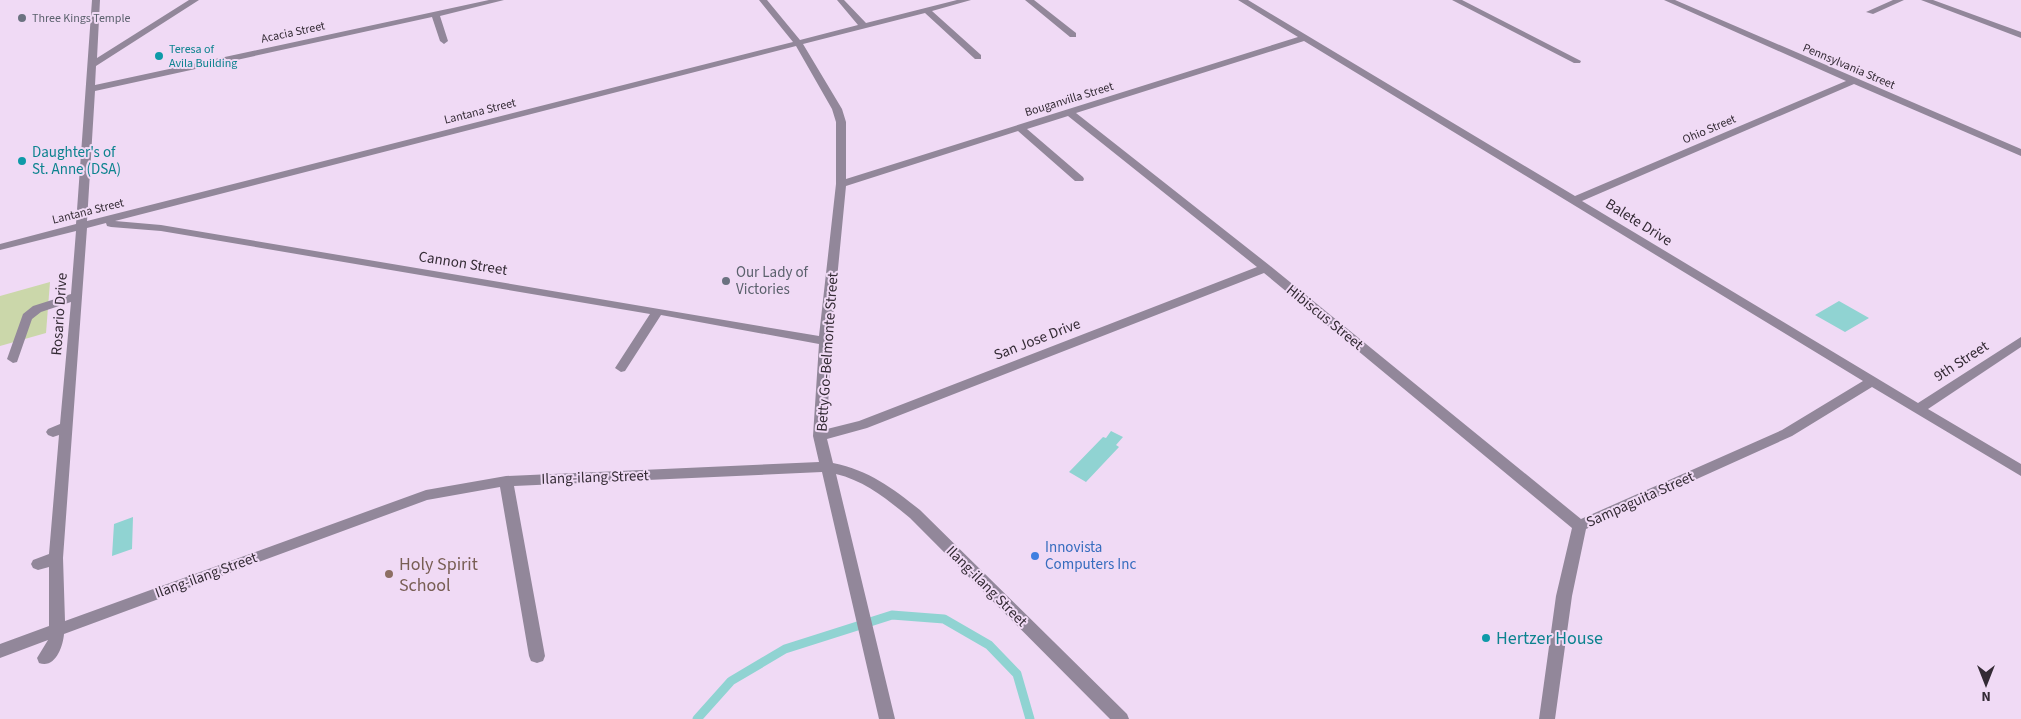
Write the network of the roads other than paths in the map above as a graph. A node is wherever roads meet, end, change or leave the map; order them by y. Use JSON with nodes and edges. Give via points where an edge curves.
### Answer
{"nodes":[{"id":1,"x":96,"y":0,"type":"edge"},
{"id":2,"x":195,"y":0,"type":"edge"},
{"id":3,"x":500,"y":0,"type":"edge"},
{"id":4,"x":763,"y":0,"type":"edge"},
{"id":5,"x":964,"y":0,"type":"edge"},
{"id":6,"x":1029,"y":0,"type":"edge"},
{"id":7,"x":1242,"y":0,"type":"edge"},
{"id":8,"x":1456,"y":0,"type":"edge"},
{"id":9,"x":1668,"y":0,"type":"edge"},
{"id":10,"x":1900,"y":0,"type":"edge"},
{"id":11,"x":1925,"y":0,"type":"edge"},
{"id":12,"x":840,"y":1,"type":"dead end"},
{"id":13,"x":926,"y":10,"type":"junction"},
{"id":14,"x":1870,"y":12,"type":"dead end"},
{"id":15,"x":435,"y":14,"type":"junction"},
{"id":16,"x":864,"y":26,"type":"junction"},
{"id":17,"x":1073,"y":34,"type":"dead end"},
{"id":18,"x":2021,"y":35,"type":"edge"},
{"id":19,"x":1305,"y":38,"type":"junction"},
{"id":20,"x":444,"y":41,"type":"dead end"},
{"id":21,"x":798,"y":44,"type":"junction"},
{"id":22,"x":978,"y":57,"type":"dead end"},
{"id":23,"x":1577,"y":60,"type":"dead end"},
{"id":24,"x":92,"y":65,"type":"junction"},
{"id":25,"x":1853,"y":81,"type":"junction"},
{"id":26,"x":91,"y":88,"type":"junction"},
{"id":27,"x":1068,"y":112,"type":"junction"},
{"id":28,"x":1019,"y":127,"type":"junction"},
{"id":29,"x":2021,"y":153,"type":"edge"},
{"id":30,"x":1079,"y":179,"type":"dead end"},
{"id":31,"x":841,"y":184,"type":"junction"},
{"id":32,"x":1575,"y":200,"type":"junction"},
{"id":33,"x":94,"y":224,"type":"junction"},
{"id":34,"x":81,"y":227,"type":"junction"},
{"id":35,"x":0,"y":247,"type":"edge"},
{"id":36,"x":1265,"y":268,"type":"junction"},
{"id":37,"x":77,"y":296,"type":"junction"},
{"id":38,"x":658,"y":310,"type":"junction"},
{"id":39,"x":825,"y":341,"type":"junction"},
{"id":40,"x":2021,"y":341,"type":"edge"},
{"id":41,"x":12,"y":359,"type":"dead end"},
{"id":42,"x":621,"y":368,"type":"dead end"},
{"id":43,"x":1873,"y":381,"type":"junction"},
{"id":44,"x":1918,"y":409,"type":"junction"},
{"id":45,"x":67,"y":428,"type":"junction"},
{"id":46,"x":53,"y":432,"type":"dead end"},
{"id":47,"x":820,"y":436,"type":"junction"},
{"id":48,"x":827,"y":467,"type":"junction"},
{"id":49,"x":2021,"y":470,"type":"edge"},
{"id":50,"x":506,"y":481,"type":"junction"},
{"id":51,"x":1580,"y":526,"type":"junction"},
{"id":52,"x":56,"y":558,"type":"junction"},
{"id":53,"x":38,"y":564,"type":"dead end"},
{"id":54,"x":59,"y":642,"type":"junction"},
{"id":55,"x":0,"y":651,"type":"edge"},
{"id":56,"x":537,"y":656,"type":"dead end"},
{"id":57,"x":44,"y":658,"type":"dead end"},
{"id":58,"x":887,"y":719,"type":"edge"},
{"id":59,"x":1121,"y":719,"type":"edge"},
{"id":60,"x":1547,"y":719,"type":"edge"}],
"edges":[{"from":1,"to":24,"type":"street","name":"Rosario Drive"},
{"from":2,"to":24,"type":"street"},
{"from":3,"to":15,"type":"street","name":"Acacia Street"},
{"from":4,"to":21,"type":"street","name":"Betty Go-Belmonte Street"},
{"from":5,"to":13,"type":"street","name":"Lantana Street"},
{"from":6,"to":17,"type":"street"},
{"from":7,"to":19,"type":"street","name":"Balete Drive"},
{"from":8,"to":23,"type":"street"},
{"from":9,"to":25,"type":"street","name":"Pennsylvania Street"},
{"from":10,"to":14,"type":"street"},
{"from":11,"to":18,"type":"street"},
{"from":12,"to":16,"type":"street"},
{"from":13,"to":16,"type":"street","name":"Lantana Street"},
{"from":13,"to":22,"type":"street"},
{"from":15,"to":20,"type":"street"},
{"from":15,"to":26,"type":"street","name":"Acacia Street"},
{"from":16,"to":21,"type":"street","name":"Lantana Street"},
{"from":19,"to":27,"type":"street","name":"Bouganvilla Street"},
{"from":19,"to":32,"type":"street","name":"Balete Drive"},
{"from":21,"to":31,"type":"street","name":"Betty Go-Belmonte Street","via":[[841,122]]},
{"from":21,"to":33,"type":"street","name":"Lantana Street"},
{"from":24,"to":26,"type":"street","name":"Rosario Drive"},
{"from":25,"to":29,"type":"street","name":"Pennsylvania Street"},
{"from":25,"to":32,"type":"street","name":"Ohio Street"},
{"from":26,"to":34,"type":"street","name":"Rosario Drive"},
{"from":27,"to":28,"type":"street","name":"Bouganvilla Street"},
{"from":27,"to":36,"type":"street","name":"Hibiscus Street"},
{"from":28,"to":30,"type":"street"},
{"from":28,"to":31,"type":"street","name":"Bouganvilla Street"},
{"from":31,"to":39,"type":"street","name":"Betty Go-Belmonte Street"},
{"from":32,"to":43,"type":"street","name":"Balete Drive"},
{"from":33,"to":34,"type":"street","name":"Lantana Street"},
{"from":33,"to":38,"type":"street","name":"Cannon Street","via":[[161,228]]},
{"from":34,"to":35,"type":"street","name":"Lantana Street"},
{"from":34,"to":37,"type":"street","name":"Rosario Drive"},
{"from":36,"to":47,"type":"street","name":"San Jose Drive","via":[[862,425]]},
{"from":36,"to":51,"type":"street","name":"Hibiscus Street"},
{"from":37,"to":41,"type":"street","via":[[37,309],[27,317]]},
{"from":37,"to":45,"type":"street","name":"Rosario Drive"},
{"from":38,"to":39,"type":"street","name":"Cannon Street"},
{"from":38,"to":42,"type":"street"},
{"from":39,"to":47,"type":"street","name":"Betty Go-Belmonte Street"},
{"from":40,"to":44,"type":"street","name":"9th Street"},
{"from":43,"to":44,"type":"street","name":"Balete Drive"},
{"from":43,"to":51,"type":"street","name":"Sampaguita Street","via":[[1787,433]]},
{"from":44,"to":49,"type":"street","name":"Balete Drive"},
{"from":45,"to":46,"type":"street"},
{"from":45,"to":52,"type":"street","name":"Rosario Drive"},
{"from":47,"to":48,"type":"street","name":"Betty Go-Belmonte Street"},
{"from":48,"to":50,"type":"street","name":"Ilang-ilang Street"},
{"from":48,"to":58,"type":"street","name":"Betty Go-Belmonte Street"},
{"from":48,"to":59,"type":"street","name":"Ilang-ilang Street","via":[[854,472],[884,489],[915,514]]},
{"from":50,"to":54,"type":"street","name":"Ilang-ilang Street","via":[[426,495]]},
{"from":50,"to":56,"type":"street"},
{"from":51,"to":60,"type":"street","name":"Sampaguita Street","via":[[1564,596]]},
{"from":52,"to":53,"type":"street"},
{"from":52,"to":54,"type":"street","name":"Rosario Drive"},
{"from":54,"to":55,"type":"street","name":"Ilang-ilang Street"},
{"from":54,"to":57,"type":"street"}]}
